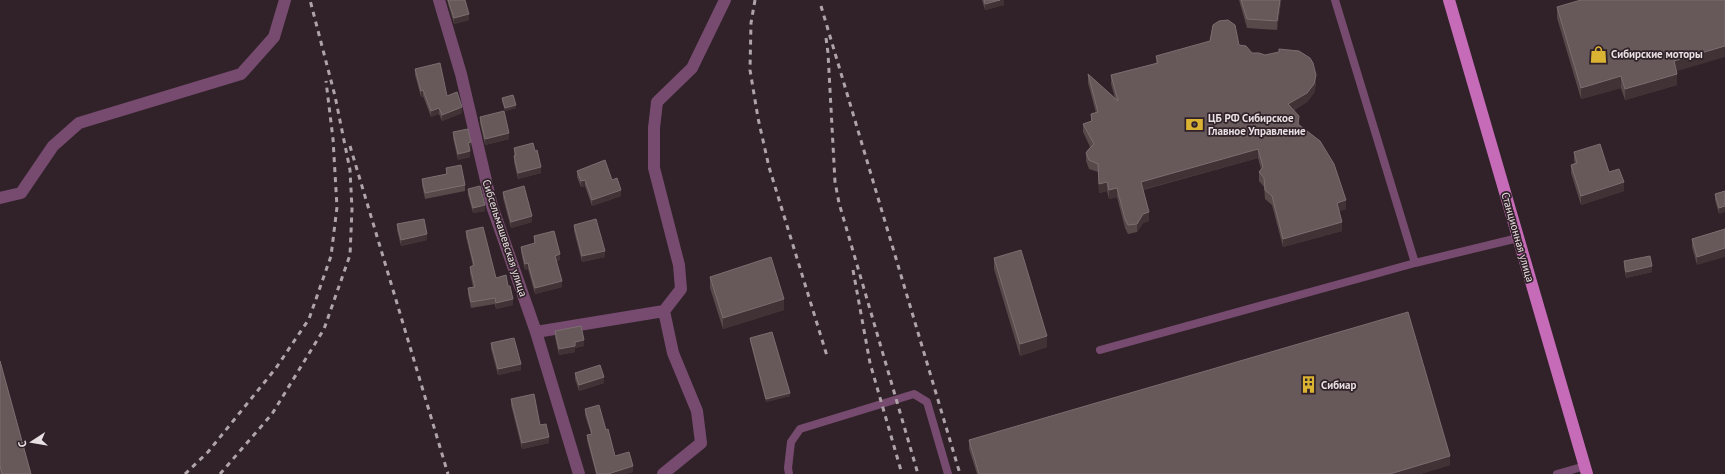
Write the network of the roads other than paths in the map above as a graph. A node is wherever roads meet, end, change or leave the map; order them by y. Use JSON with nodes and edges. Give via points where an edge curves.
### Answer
{"nodes":[{"id":1,"x":285,"y":0,"type":"edge"},
{"id":2,"x":439,"y":0,"type":"edge"},
{"id":3,"x":725,"y":0,"type":"edge"},
{"id":4,"x":1335,"y":0,"type":"edge"},
{"id":5,"x":1449,"y":0,"type":"edge"},
{"id":6,"x":0,"y":198,"type":"edge"},
{"id":7,"x":1518,"y":238,"type":"junction"},
{"id":8,"x":1415,"y":263,"type":"junction"},
{"id":9,"x":664,"y":311,"type":"junction"},
{"id":10,"x":536,"y":332,"type":"junction"},
{"id":11,"x":1100,"y":350,"type":"dead end"},
{"id":12,"x":1586,"y":470,"type":"edge"},
{"id":13,"x":579,"y":474,"type":"edge"},
{"id":14,"x":663,"y":474,"type":"edge"},
{"id":15,"x":789,"y":474,"type":"edge"},
{"id":16,"x":948,"y":474,"type":"edge"},
{"id":17,"x":1557,"y":474,"type":"edge"}],
"edges":[{"from":1,"to":6,"type":"street","via":[[274,37],[241,74],[79,123],[53,146],[21,193]]},
{"from":2,"to":10,"type":"street","name":"Сибсельмашевская улица","via":[[461,74],[492,206]]},
{"from":3,"to":9,"type":"street","via":[[692,68],[657,102],[654,168],[679,265],[680,289]]},
{"from":4,"to":8,"type":"lane"},
{"from":5,"to":7,"type":"main road","name":"Станционная улица"},
{"from":7,"to":8,"type":"lane"},
{"from":7,"to":12,"type":"main road","name":"Станционная улица"},
{"from":8,"to":11,"type":"lane"},
{"from":9,"to":10,"type":"street"},
{"from":9,"to":14,"type":"street","via":[[673,353],[697,411],[701,443]]},
{"from":10,"to":13,"type":"street","name":"Сибсельмашевская улица"},
{"from":12,"to":17,"type":"lane"},
{"from":15,"to":16,"type":"lane","via":[[791,442],[800,429],[914,394],[927,402]]}]}
